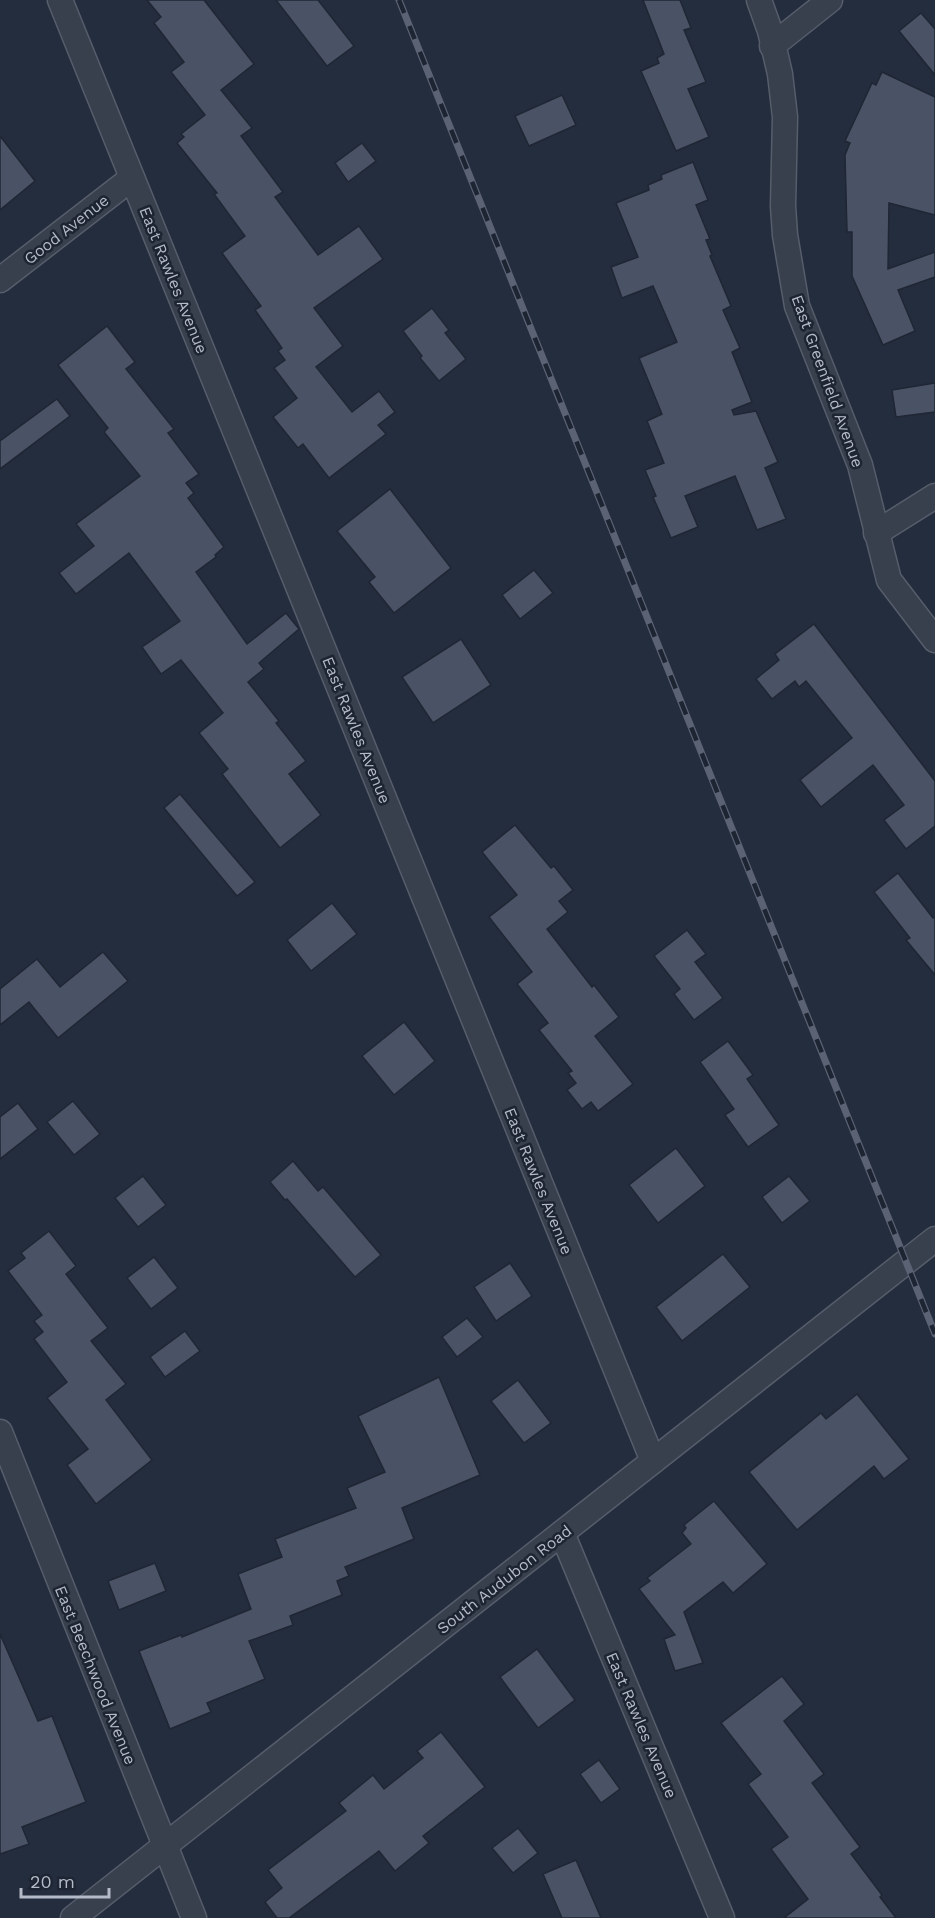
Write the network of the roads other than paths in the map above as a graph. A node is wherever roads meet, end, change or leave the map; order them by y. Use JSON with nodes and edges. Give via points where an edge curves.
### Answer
{"nodes":[{"id":1,"x":60,"y":0,"type":"edge"},
{"id":2,"x":759,"y":0,"type":"edge"},
{"id":3,"x":830,"y":0,"type":"edge"},
{"id":4,"x":772,"y":46,"type":"junction"},
{"id":5,"x":132,"y":178,"type":"junction"},
{"id":6,"x":0,"y":280,"type":"edge"},
{"id":7,"x":935,"y":496,"type":"edge"},
{"id":8,"x":876,"y":533,"type":"junction"},
{"id":9,"x":935,"y":640,"type":"edge"},
{"id":10,"x":935,"y":1239,"type":"edge"},
{"id":11,"x":0,"y":1432,"type":"edge"},
{"id":12,"x":653,"y":1461,"type":"junction"},
{"id":13,"x":562,"y":1533,"type":"junction"},
{"id":14,"x":164,"y":1846,"type":"junction"},
{"id":15,"x":73,"y":1918,"type":"edge"},
{"id":16,"x":194,"y":1918,"type":"edge"},
{"id":17,"x":722,"y":1918,"type":"edge"}],
"edges":[{"from":1,"to":5,"type":"street","name":"East Rawles Avenue"},
{"from":2,"to":4,"type":"street","name":"East Greenfield Avenue"},
{"from":3,"to":4,"type":"street"},
{"from":4,"to":8,"type":"street","name":"East Greenfield Avenue","via":[[785,117],[783,206],[797,306],[860,465]]},
{"from":5,"to":6,"type":"street","name":"Good Avenue"},
{"from":5,"to":12,"type":"street","name":"East Rawles Avenue"},
{"from":7,"to":8,"type":"street"},
{"from":8,"to":9,"type":"street","name":"East Greenfield Avenue","via":[[889,580]]},
{"from":10,"to":12,"type":"street","name":"South Audubon Road"},
{"from":11,"to":14,"type":"street","name":"East Beechwood Avenue"},
{"from":12,"to":13,"type":"street","name":"South Audubon Road"},
{"from":13,"to":14,"type":"street","name":"South Audubon Road"},
{"from":13,"to":17,"type":"street","name":"East Rawles Avenue"},
{"from":14,"to":15,"type":"street","name":"South Audubon Road"},
{"from":14,"to":16,"type":"street","name":"East Beechwood Avenue"}]}
